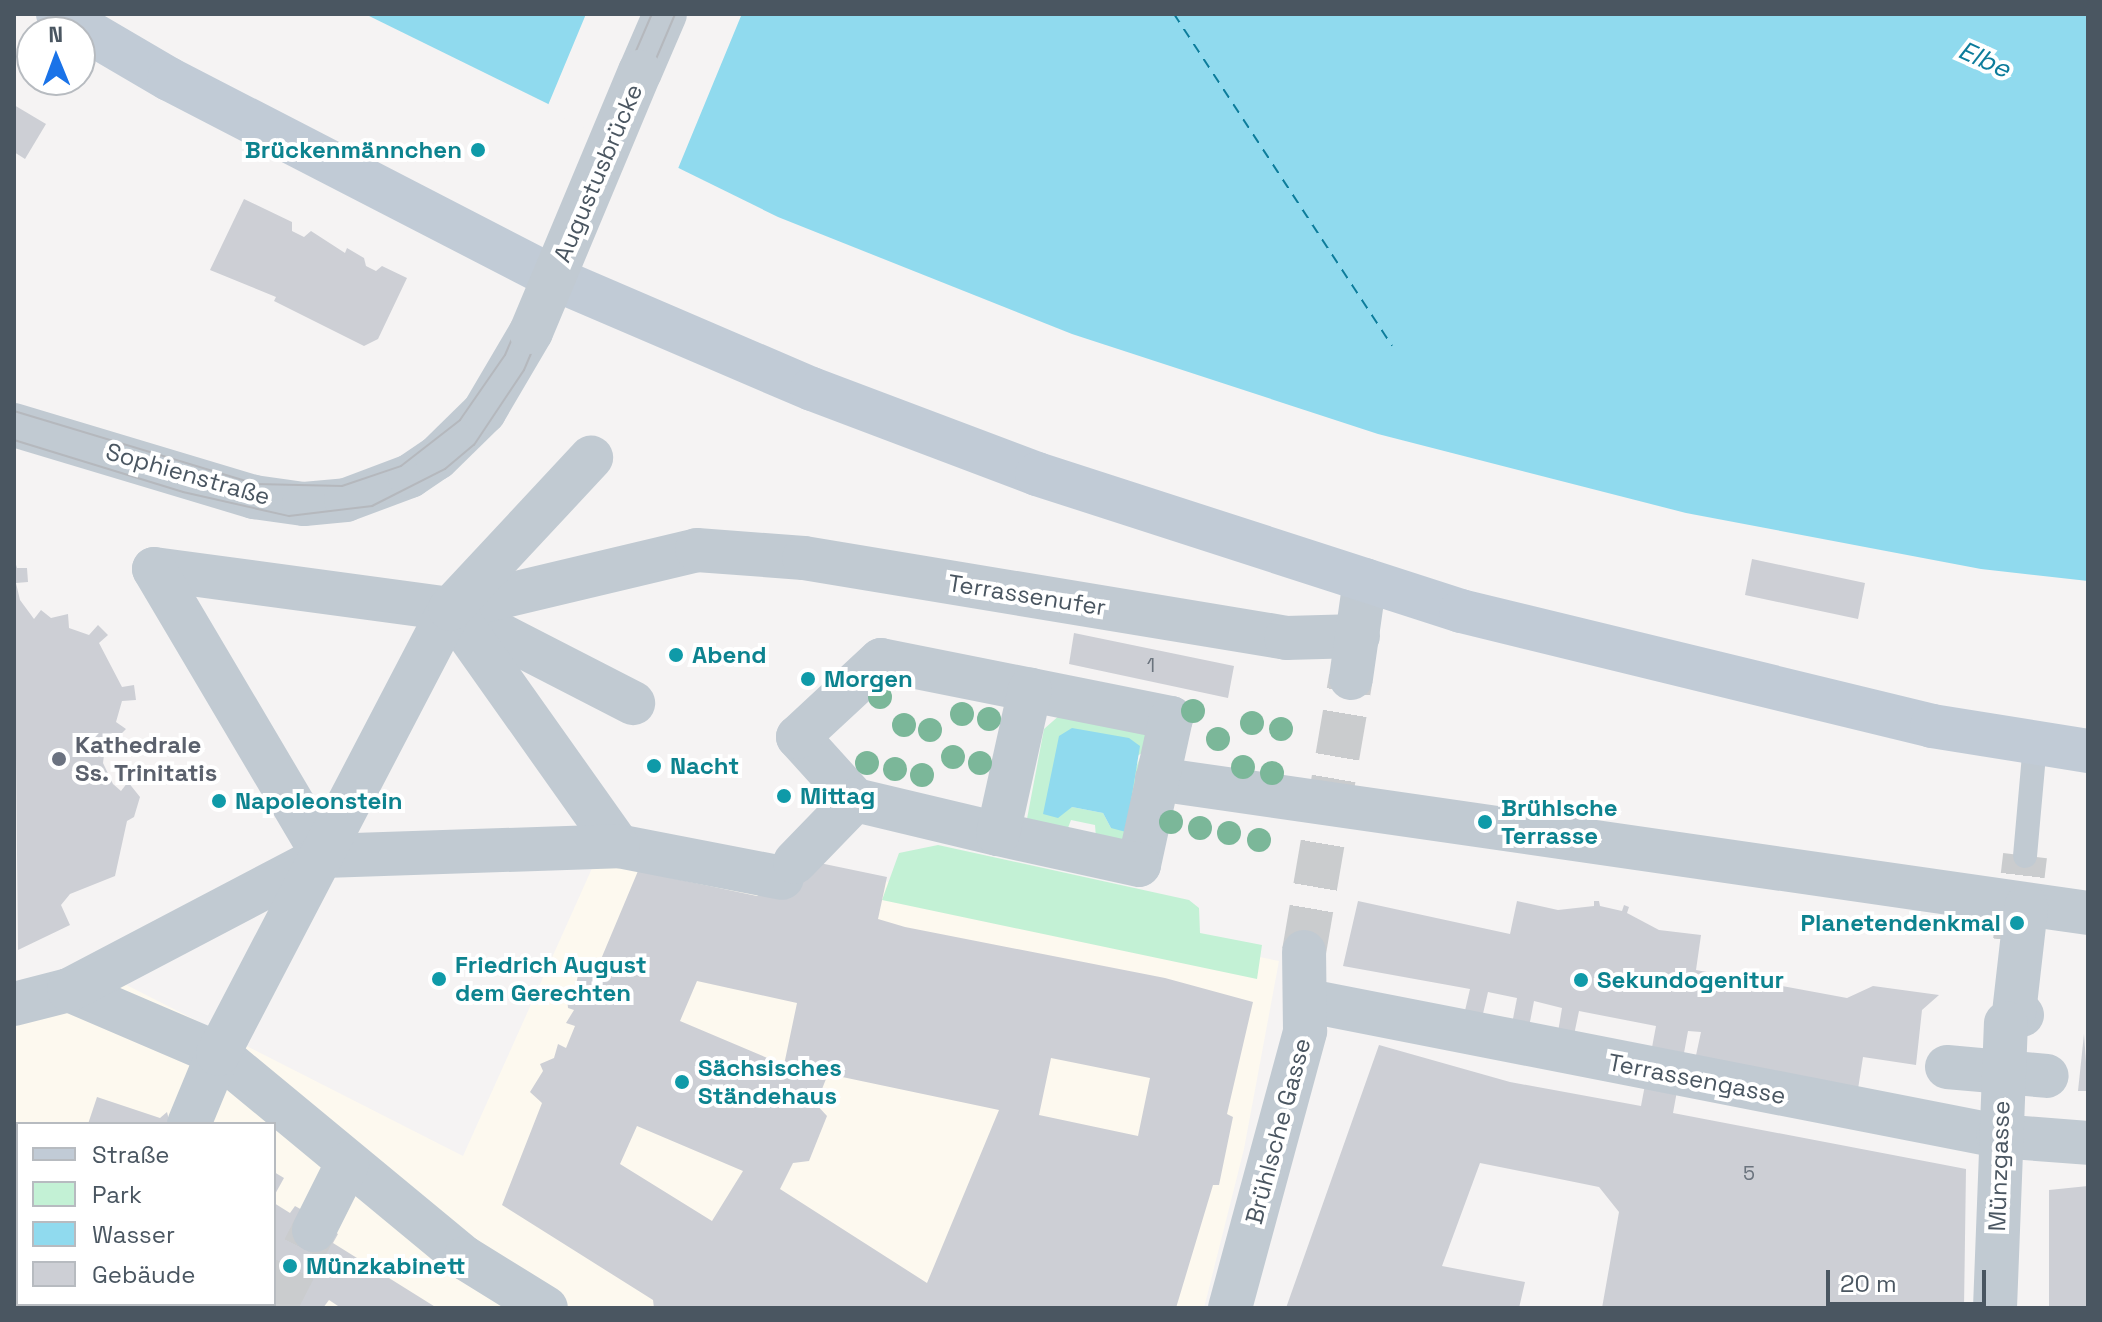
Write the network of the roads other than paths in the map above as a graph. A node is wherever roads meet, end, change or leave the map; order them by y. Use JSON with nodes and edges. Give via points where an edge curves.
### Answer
{"nodes":[{"id":1,"x":58,"y":14,"type":"edge"},
{"id":2,"x":665,"y":14,"type":"edge"},
{"id":3,"x":531,"y":332,"type":"joint"},
{"id":4,"x":14,"y":425,"type":"edge"},
{"id":5,"x":591,"y":458,"type":"dead end"},
{"id":6,"x":1365,"y":580,"type":"junction"},
{"id":7,"x":450,"y":609,"type":"junction"},
{"id":8,"x":1358,"y":636,"type":"junction"},
{"id":9,"x":1351,"y":678,"type":"tunnel mouth"},
{"id":10,"x":1030,"y":690,"type":"junction"},
{"id":11,"x":633,"y":703,"type":"dead end"},
{"id":12,"x":2035,"y":745,"type":"junction"},
{"id":13,"x":2088,"y":751,"type":"edge"},
{"id":14,"x":1157,"y":779,"type":"junction"},
{"id":15,"x":855,"y":800,"type":"junction"},
{"id":16,"x":998,"y":834,"type":"junction"},
{"id":17,"x":618,"y":846,"type":"junction"},
{"id":18,"x":324,"y":856,"type":"junction"},
{"id":19,"x":2025,"y":856,"type":"tunnel mouth"},
{"id":20,"x":2026,"y":907,"type":"junction"},
{"id":21,"x":2088,"y":913,"type":"edge"},
{"id":22,"x":1304,"y":952,"type":"tunnel mouth"},
{"id":23,"x":69,"y":990,"type":"junction"},
{"id":24,"x":1309,"y":1001,"type":"junction"},
{"id":25,"x":14,"y":1004,"type":"edge"},
{"id":26,"x":218,"y":1054,"type":"junction"},
{"id":27,"x":1947,"y":1067,"type":"dead end"},
{"id":28,"x":2002,"y":1072,"type":"junction"},
{"id":29,"x":2047,"y":1076,"type":"dead end"},
{"id":30,"x":190,"y":1122,"type":"edge"},
{"id":31,"x":1998,"y":1136,"type":"junction"},
{"id":32,"x":2088,"y":1143,"type":"edge"},
{"id":33,"x":347,"y":1164,"type":"junction"},
{"id":34,"x":314,"y":1230,"type":"tunnel mouth"},
{"id":35,"x":546,"y":1308,"type":"edge"},
{"id":36,"x":1230,"y":1308,"type":"edge"},
{"id":37,"x":1995,"y":1308,"type":"edge"}],
"edges":[{"from":1,"to":6,"type":"main road","via":[[169,79],[562,282],[812,389],[1023,469]]},
{"from":2,"to":3,"type":"street","name":"Augustusbrücke","bridge":true},
{"from":3,"to":4,"type":"street","name":"Sophienstraße","via":[[498,392],[457,439],[410,476],[346,500],[304,504],[254,497]]},
{"from":5,"to":7,"type":"street"},
{"from":6,"to":8,"type":"street"},
{"from":6,"to":12,"type":"main road","via":[[1721,678]]},
{"from":7,"to":8,"type":"street","name":"Terrassenufer","via":[[697,550],[804,558],[1286,638]]},
{"from":7,"to":11,"type":"street"},
{"from":7,"to":17,"type":"street"},
{"from":7,"to":18,"type":"street"},
{"from":7,"to":18,"type":"street","via":[[154,569]]},
{"from":8,"to":9,"type":"street"},
{"from":10,"to":14,"type":"street","via":[[1171,718]]},
{"from":10,"to":15,"type":"street","via":[[881,660],[798,737]]},
{"from":10,"to":16,"type":"street"},
{"from":12,"to":13,"type":"main road"},
{"from":12,"to":19,"type":"lane"},
{"from":14,"to":16,"type":"street","via":[[1139,865]]},
{"from":14,"to":20,"type":"street"},
{"from":15,"to":16,"type":"street"},
{"from":15,"to":17,"type":"street","via":[[789,870]]},
{"from":17,"to":18,"type":"street"},
{"from":18,"to":23,"type":"street"},
{"from":18,"to":26,"type":"street"},
{"from":20,"to":21,"type":"street"},
{"from":20,"to":28,"type":"street","name":"Münzgasse"},
{"from":22,"to":24,"type":"street","name":"Brühlsche Gasse"},
{"from":23,"to":25,"type":"street"},
{"from":23,"to":26,"type":"street"},
{"from":24,"to":31,"type":"street","name":"Terrassengasse"},
{"from":24,"to":36,"type":"street","name":"Brühlsche Gasse","via":[[1270,1173]]},
{"from":26,"to":30,"type":"street"},
{"from":26,"to":33,"type":"street"},
{"from":27,"to":28,"type":"street"},
{"from":28,"to":29,"type":"street"},
{"from":28,"to":31,"type":"street","name":"Münzgasse"},
{"from":31,"to":32,"type":"street","name":"Terrassengasse"},
{"from":31,"to":37,"type":"street","name":"Münzgasse"},
{"from":33,"to":34,"type":"street"},
{"from":33,"to":35,"type":"street","via":[[465,1258]]}]}
